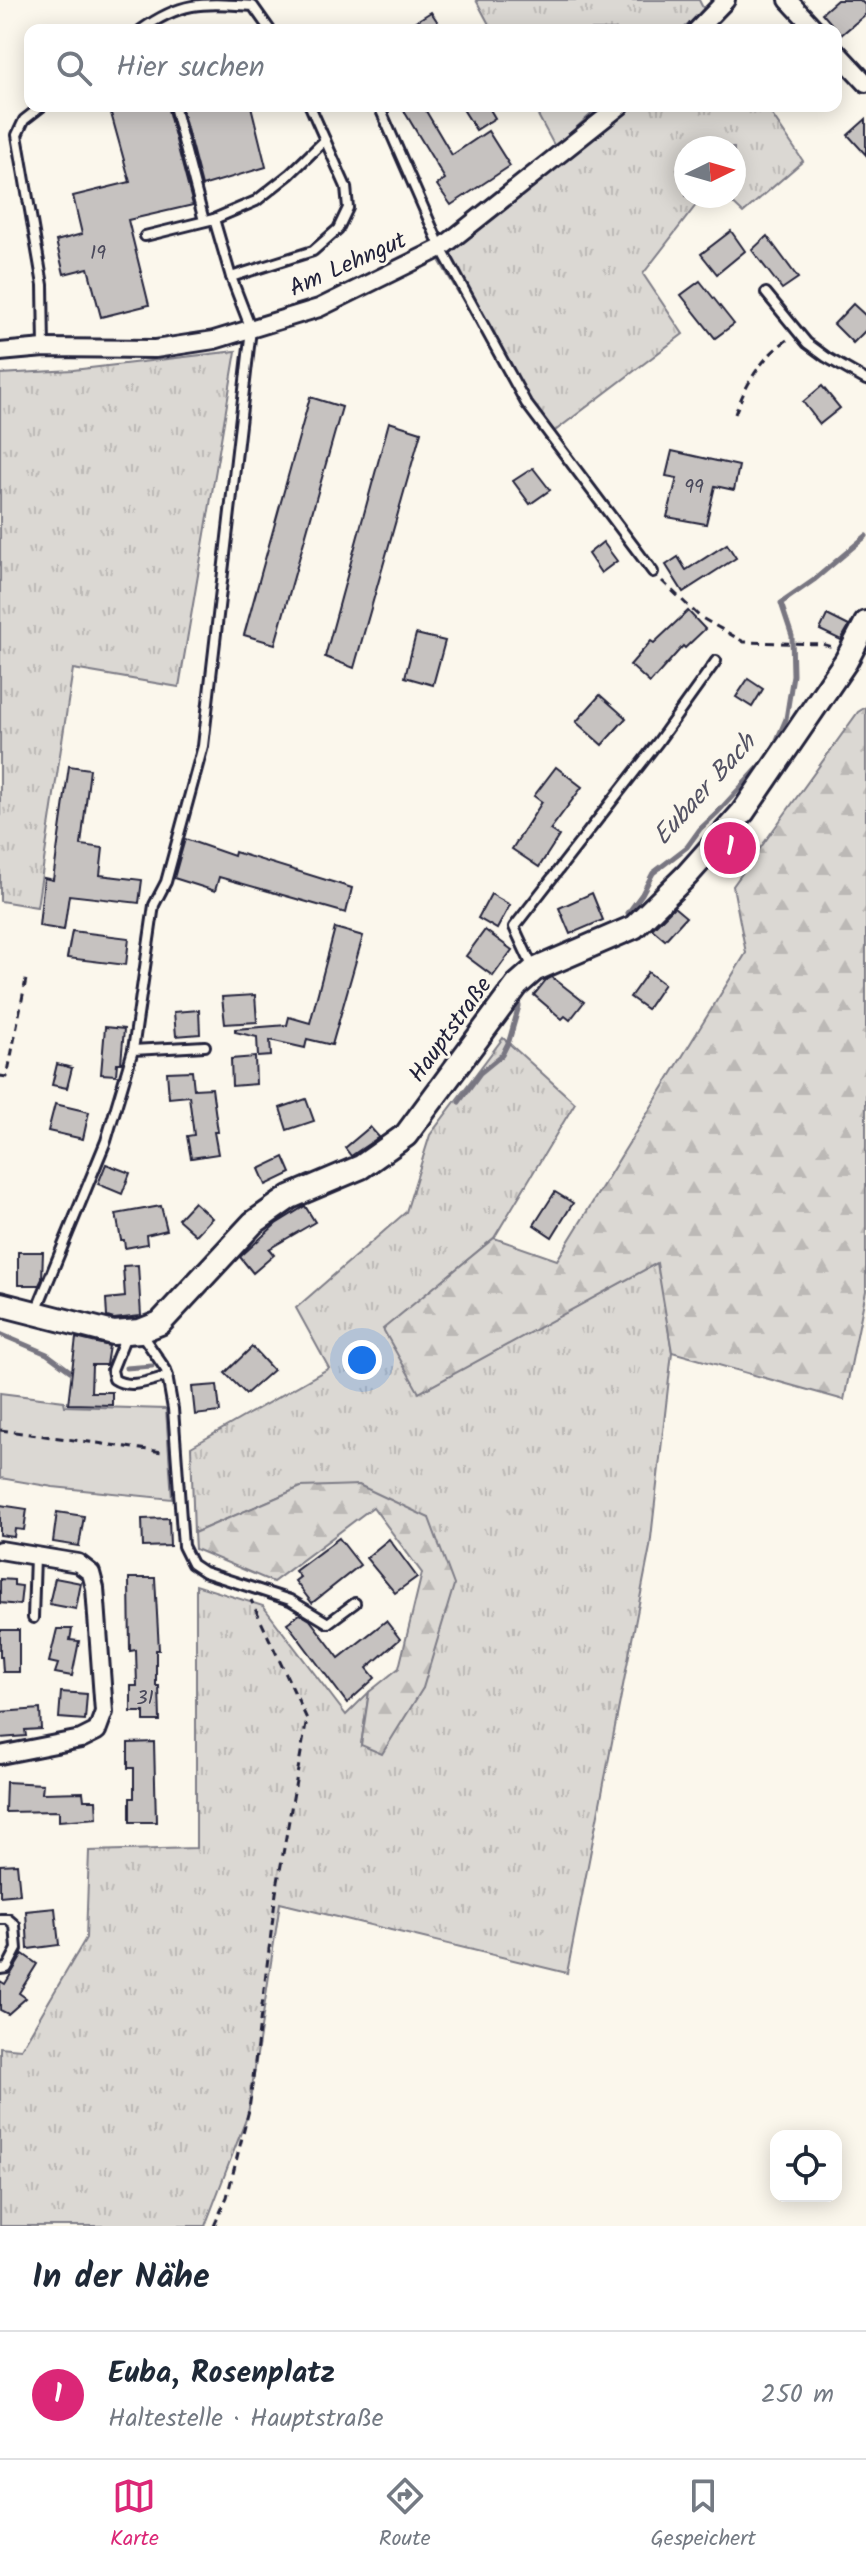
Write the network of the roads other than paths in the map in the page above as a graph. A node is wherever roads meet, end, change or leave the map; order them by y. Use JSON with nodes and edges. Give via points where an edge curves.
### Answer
{"nodes":[{"id":1,"x":726,"y":0,"type":"edge"},
{"id":2,"x":788,"y":0,"type":"edge"},
{"id":3,"x":155,"y":24,"type":"edge"},
{"id":4,"x":266,"y":24,"type":"edge"},
{"id":5,"x":703,"y":24,"type":"edge"},
{"id":6,"x":810,"y":24,"type":"edge"},
{"id":7,"x":842,"y":57,"type":"edge"},
{"id":8,"x":866,"y":83,"type":"edge"},
{"id":9,"x":34,"y":112,"type":"edge"},
{"id":10,"x":176,"y":112,"type":"edge"},
{"id":11,"x":313,"y":112,"type":"edge"},
{"id":12,"x":382,"y":112,"type":"edge"},
{"id":13,"x":612,"y":112,"type":"edge"},
{"id":14,"x":325,"y":140,"type":"junction"},
{"id":15,"x":214,"y":219,"type":"junction"},
{"id":16,"x":204,"y":221,"type":"junction"},
{"id":17,"x":145,"y":236,"type":"dead end"},
{"id":18,"x":441,"y":248,"type":"junction"},
{"id":19,"x":231,"y":277,"type":"junction"},
{"id":20,"x":766,"y":293,"type":"dead end"},
{"id":21,"x":251,"y":329,"type":"junction"},
{"id":22,"x":44,"y":348,"type":"junction"},
{"id":23,"x":0,"y":352,"type":"edge"},
{"id":24,"x":866,"y":380,"type":"edge"},
{"id":25,"x":653,"y":572,"type":"road end"},
{"id":26,"x":866,"y":623,"type":"edge"},
{"id":27,"x":716,"y":661,"type":"dead end"},
{"id":28,"x":534,"y":970,"type":"junction"},
{"id":29,"x":205,"y":1046,"type":"dead end"},
{"id":30,"x":133,"y":1050,"type":"junction"},
{"id":31,"x":0,"y":1304,"type":"edge"},
{"id":32,"x":36,"y":1312,"type":"junction"},
{"id":33,"x":134,"y":1332,"type":"junction"},
{"id":34,"x":168,"y":1376,"type":"junction"},
{"id":35,"x":0,"y":1550,"type":"edge"},
{"id":36,"x":35,"y":1555,"type":"junction"},
{"id":37,"x":355,"y":1603,"type":"dead end"},
{"id":38,"x":33,"y":1618,"type":"dead end"},
{"id":39,"x":0,"y":1755,"type":"edge"},
{"id":40,"x":0,"y":1919,"type":"edge"},
{"id":41,"x":0,"y":1969,"type":"edge"}],
"edges":[{"from":1,"to":5,"type":"street"},
{"from":2,"to":6,"type":"street"},
{"from":3,"to":4,"type":"lane","via":[[160,16],[195,3],[253,6]]},
{"from":7,"to":8,"type":"street"},
{"from":9,"to":22,"type":"lane","via":[[17,135],[43,285]]},
{"from":10,"to":16,"type":"lane"},
{"from":11,"to":14,"type":"lane"},
{"from":12,"to":18,"type":"lane"},
{"from":13,"to":18,"type":"street","name":"Am Lehngut"},
{"from":14,"to":15,"type":"lane","via":[[256,201]]},
{"from":14,"to":19,"type":"lane","via":[[346,187],[348,208],[338,229],[313,251]]},
{"from":15,"to":16,"type":"lane"},
{"from":15,"to":19,"type":"lane"},
{"from":16,"to":17,"type":"lane"},
{"from":18,"to":21,"type":"street","name":"Am Lehngut","via":[[319,308]]},
{"from":18,"to":25,"type":"lane","via":[[526,403]]},
{"from":19,"to":21,"type":"lane"},
{"from":20,"to":24,"type":"lane","via":[[798,334]]},
{"from":21,"to":22,"type":"street","name":"Am Lehngut","via":[[155,349]]},
{"from":21,"to":30,"type":"lane","via":[[203,746],[166,882],[154,905]]},
{"from":22,"to":23,"type":"street","name":"Am Lehngut"},
{"from":26,"to":28,"type":"street","name":"Hauptstraße","via":[[852,652],[743,812],[687,875],[634,927]]},
{"from":27,"to":28,"type":"lane","via":[[514,927]]},
{"from":28,"to":33,"type":"street","name":"Hauptstraße","via":[[517,985],[406,1135],[361,1167],[290,1197],[253,1223],[160,1323]]},
{"from":29,"to":30,"type":"lane"},
{"from":30,"to":32,"type":"lane","via":[[106,1141]]},
{"from":31,"to":32,"type":"street"},
{"from":32,"to":33,"type":"street","via":[[113,1333]]},
{"from":33,"to":34,"type":"lane"},
{"from":33,"to":34,"type":"lane","via":[[112,1370],[114,1379],[131,1385]]},
{"from":34,"to":37,"type":"lane","via":[[183,1546],[192,1564],[290,1600],[328,1623]]},
{"from":35,"to":36,"type":"street"},
{"from":36,"to":38,"type":"lane"},
{"from":36,"to":39,"type":"street","via":[[78,1563],[91,1573],[104,1712],[97,1731],[81,1739]]},
{"from":40,"to":41,"type":"lane","via":[[15,1925],[17,1949],[7,1968]]}]}
